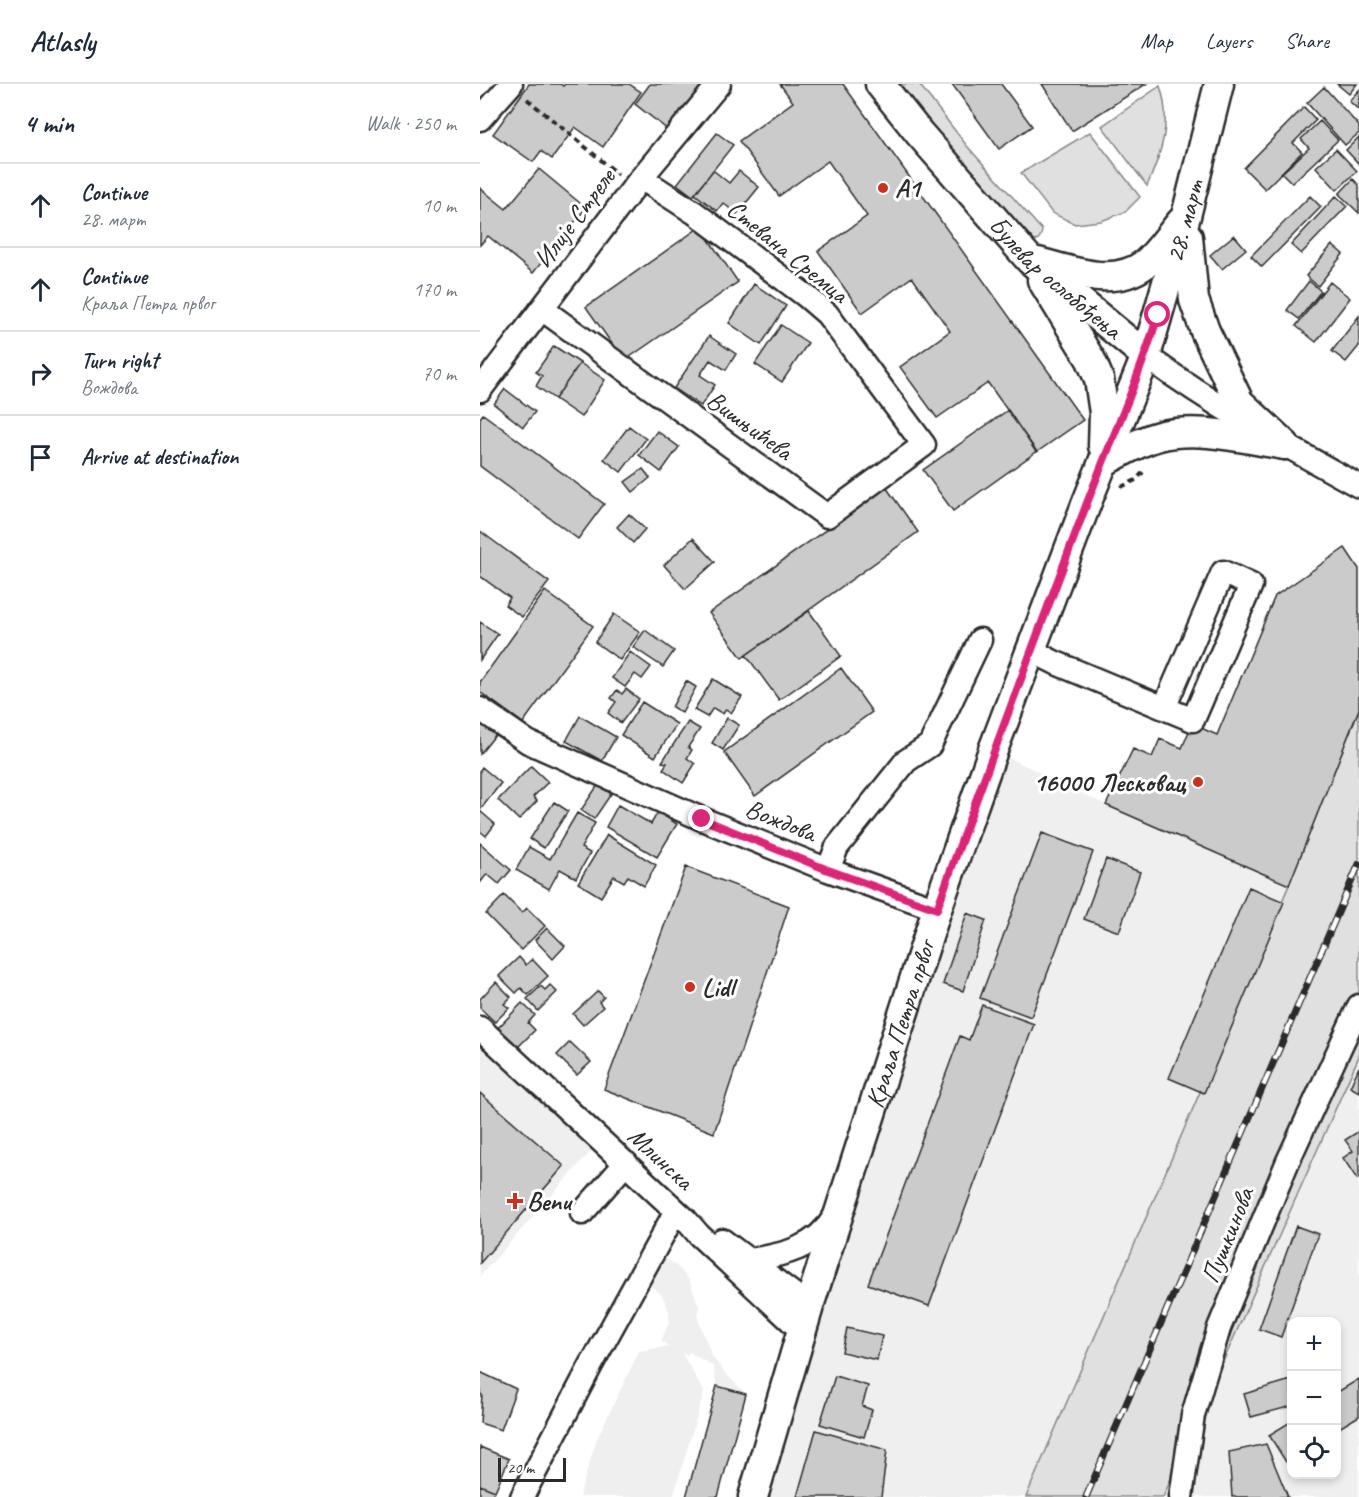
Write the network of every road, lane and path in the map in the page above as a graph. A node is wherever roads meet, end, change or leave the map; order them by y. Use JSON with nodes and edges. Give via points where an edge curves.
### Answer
{"nodes":[{"id":1,"x":718,"y":84,"type":"edge"},
{"id":2,"x":880,"y":84,"type":"edge"},
{"id":3,"x":1219,"y":84,"type":"edge"},
{"id":4,"x":510,"y":85,"type":"edge"},
{"id":5,"x":480,"y":119,"type":"edge"},
{"id":6,"x":637,"y":182,"type":"junction"},
{"id":7,"x":1186,"y":216,"type":"junction"},
{"id":8,"x":1030,"y":260,"type":"junction"},
{"id":9,"x":542,"y":309,"type":"junction"},
{"id":10,"x":1146,"y":356,"type":"junction"},
{"id":11,"x":480,"y":390,"type":"edge"},
{"id":12,"x":924,"y":445,"type":"joint"},
{"id":13,"x":1285,"y":445,"type":"junction"},
{"id":14,"x":1103,"y":462,"type":"junction"},
{"id":15,"x":1150,"y":464,"type":"dead end"},
{"id":16,"x":1359,"y":486,"type":"edge"},
{"id":17,"x":1087,"y":502,"type":"junction"},
{"id":18,"x":980,"y":640,"type":"dead end"},
{"id":19,"x":1032,"y":651,"type":"junction"},
{"id":20,"x":1164,"y":708,"type":"junction"},
{"id":21,"x":480,"y":709,"type":"edge"},
{"id":22,"x":828,"y":870,"type":"junction"},
{"id":23,"x":937,"y":909,"type":"junction"},
{"id":24,"x":1359,"y":1006,"type":"edge"},
{"id":25,"x":480,"y":1028,"type":"edge"},
{"id":26,"x":626,"y":1163,"type":"junction"},
{"id":27,"x":843,"y":1202,"type":"junction"},
{"id":28,"x":582,"y":1213,"type":"dead end"},
{"id":29,"x":679,"y":1220,"type":"junction"},
{"id":30,"x":750,"y":1260,"type":"junction"},
{"id":31,"x":805,"y":1319,"type":"junction"},
{"id":32,"x":522,"y":1497,"type":"edge"},
{"id":33,"x":753,"y":1497,"type":"edge"},
{"id":34,"x":1181,"y":1497,"type":"edge"}],
"edges":[{"from":1,"to":6,"type":"street","name":"Илије Стреле"},
{"from":2,"to":8,"type":"main road","name":"Булевар ослобођења"},
{"from":3,"to":7,"type":"main road","name":"28. март"},
{"from":4,"to":5,"type":"street"},
{"from":4,"to":6,"type":"path"},
{"from":6,"to":9,"type":"street","name":"Илије Стреле"},
{"from":6,"to":12,"type":"street","name":"Стевана Сремца","via":[[695,213],[827,314]]},
{"from":7,"to":8,"type":"main road","via":[[1146,263],[1120,276],[1084,274]]},
{"from":7,"to":10,"type":"main road","name":"28. март"},
{"from":7,"to":13,"type":"main road","via":[[1194,300],[1205,331],[1239,402]]},
{"from":8,"to":10,"type":"main road","name":"Булевар ослобођења"},
{"from":8,"to":14,"type":"main road","via":[[1091,360],[1099,380],[1104,413]]},
{"from":9,"to":11,"type":"street","name":"Илије Стреле"},
{"from":9,"to":12,"type":"street","name":"Вишњићева","via":[[827,516]]},
{"from":10,"to":13,"type":"street","name":"Булевар ослобођења","via":[[1184,384]]},
{"from":10,"to":14,"type":"main road","name":"Краља Петра првог"},
{"from":13,"to":14,"type":"main road","via":[[1179,433],[1157,436]]},
{"from":13,"to":16,"type":"street","name":"Булевар ослобођења"},
{"from":14,"to":17,"type":"main road","name":"Краља Петра првог"},
{"from":15,"to":17,"type":"path","via":[[1136,480]]},
{"from":17,"to":19,"type":"main road","name":"Краља Петра првог"},
{"from":18,"to":22,"type":"street","via":[[930,745],[906,761],[837,848]]},
{"from":19,"to":20,"type":"street"},
{"from":19,"to":23,"type":"main road","name":"Краља Петра првог"},
{"from":20,"to":20,"type":"street","via":[[1222,573],[1251,585],[1193,720]]},
{"from":21,"to":22,"type":"street","name":"Вождова","via":[[528,742]]},
{"from":22,"to":23,"type":"street","name":"Вождова"},
{"from":23,"to":27,"type":"main road","name":"Краља Петра првог"},
{"from":24,"to":34,"type":"street","name":"Пушкинова","via":[[1288,1161],[1219,1328],[1193,1415]]},
{"from":25,"to":26,"type":"street","name":"Млинска"},
{"from":26,"to":28,"type":"street"},
{"from":26,"to":29,"type":"street","name":"Млинска"},
{"from":27,"to":30,"type":"street","via":[[829,1226],[812,1242],[776,1257]]},
{"from":27,"to":31,"type":"main road","name":"Краља Петра првог"},
{"from":29,"to":30,"type":"street","via":[[703,1227]]},
{"from":29,"to":31,"type":"street","name":"Млинска"},
{"from":29,"to":32,"type":"street","via":[[590,1367]]},
{"from":30,"to":31,"type":"street"},
{"from":31,"to":33,"type":"main road","name":"Краља Петра првог"}]}
